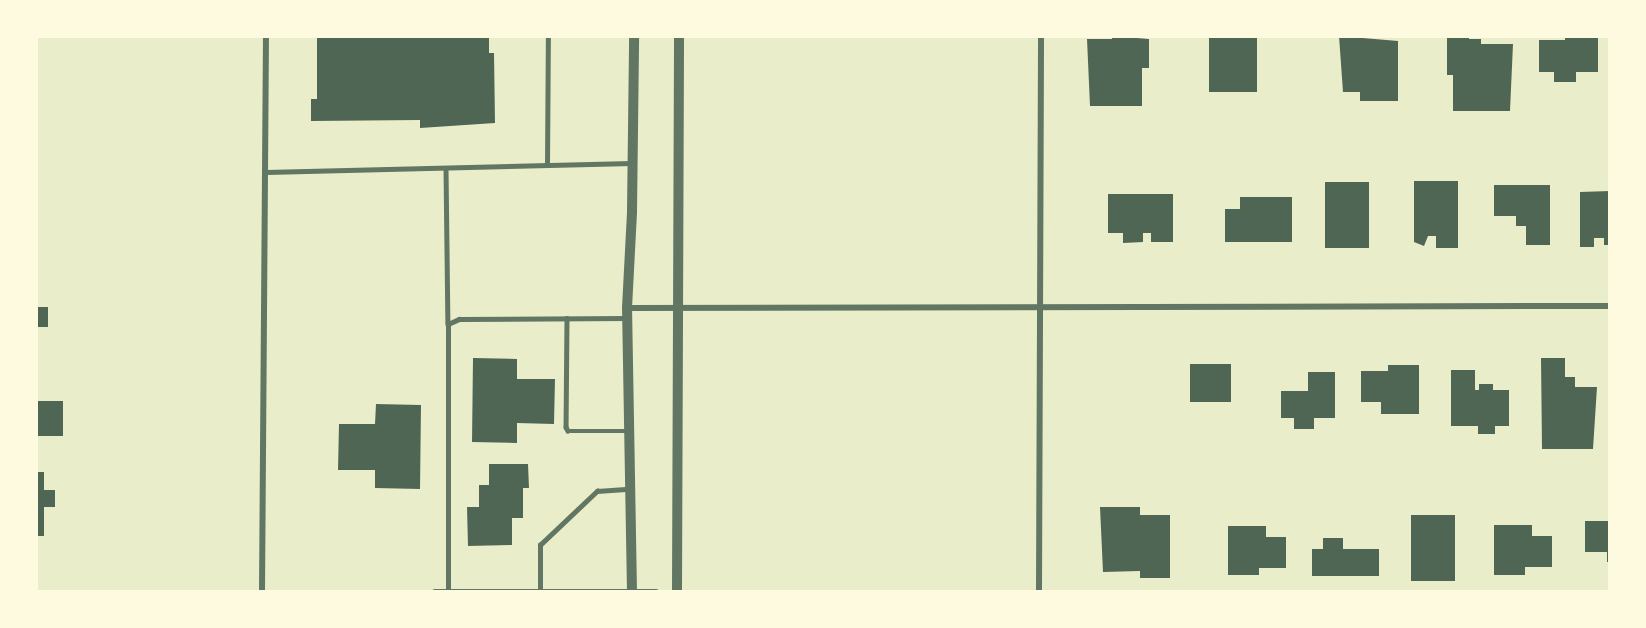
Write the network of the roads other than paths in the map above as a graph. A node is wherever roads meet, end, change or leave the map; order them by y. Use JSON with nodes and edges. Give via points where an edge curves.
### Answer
{"nodes":[{"id":1,"x":266,"y":36,"type":"edge"},
{"id":2,"x":548,"y":36,"type":"edge"},
{"id":3,"x":634,"y":36,"type":"edge"},
{"id":4,"x":679,"y":36,"type":"edge"},
{"id":5,"x":1041,"y":36,"type":"edge"},
{"id":6,"x":633,"y":163,"type":"junction"},
{"id":7,"x":547,"y":165,"type":"junction"},
{"id":8,"x":447,"y":168,"type":"junction"},
{"id":9,"x":266,"y":172,"type":"junction"},
{"id":10,"x":1610,"y":306,"type":"edge"},
{"id":11,"x":678,"y":308,"type":"junction"},
{"id":12,"x":1039,"y":308,"type":"junction"},
{"id":13,"x":627,"y":313,"type":"junction"},
{"id":14,"x":567,"y":318,"type":"junction"},
{"id":15,"x":448,"y":324,"type":"junction"},
{"id":16,"x":627,"y":431,"type":"junction"},
{"id":17,"x":629,"y":489,"type":"junction"},
{"id":18,"x":448,"y":590,"type":"junction"},
{"id":19,"x":540,"y":590,"type":"junction"},
{"id":20,"x":262,"y":592,"type":"edge"},
{"id":21,"x":435,"y":592,"type":"edge"},
{"id":22,"x":632,"y":592,"type":"edge"},
{"id":23,"x":656,"y":592,"type":"edge"},
{"id":24,"x":677,"y":592,"type":"edge"},
{"id":25,"x":1039,"y":592,"type":"edge"}],
"edges":[{"from":1,"to":9,"type":"street"},
{"from":2,"to":7,"type":"lane"},
{"from":3,"to":6,"type":"street"},
{"from":4,"to":11,"type":"street"},
{"from":5,"to":12,"type":"street"},
{"from":6,"to":7,"type":"lane"},
{"from":6,"to":13,"type":"street"},
{"from":7,"to":8,"type":"lane"},
{"from":8,"to":9,"type":"lane"},
{"from":8,"to":15,"type":"lane"},
{"from":9,"to":20,"type":"street"},
{"from":10,"to":12,"type":"street"},
{"from":11,"to":12,"type":"street"},
{"from":11,"to":13,"type":"street"},
{"from":11,"to":24,"type":"street"},
{"from":12,"to":25,"type":"street"},
{"from":13,"to":14,"type":"lane"},
{"from":13,"to":16,"type":"street"},
{"from":14,"to":15,"type":"lane","via":[[475,319]]},
{"from":14,"to":16,"type":"lane","via":[[568,431]]},
{"from":15,"to":18,"type":"lane"},
{"from":16,"to":17,"type":"street"},
{"from":17,"to":19,"type":"lane","via":[[597,491],[540,545]]},
{"from":17,"to":22,"type":"street"},
{"from":18,"to":19,"type":"street"},
{"from":18,"to":21,"type":"street"},
{"from":19,"to":22,"type":"street"},
{"from":22,"to":23,"type":"street"}]}
